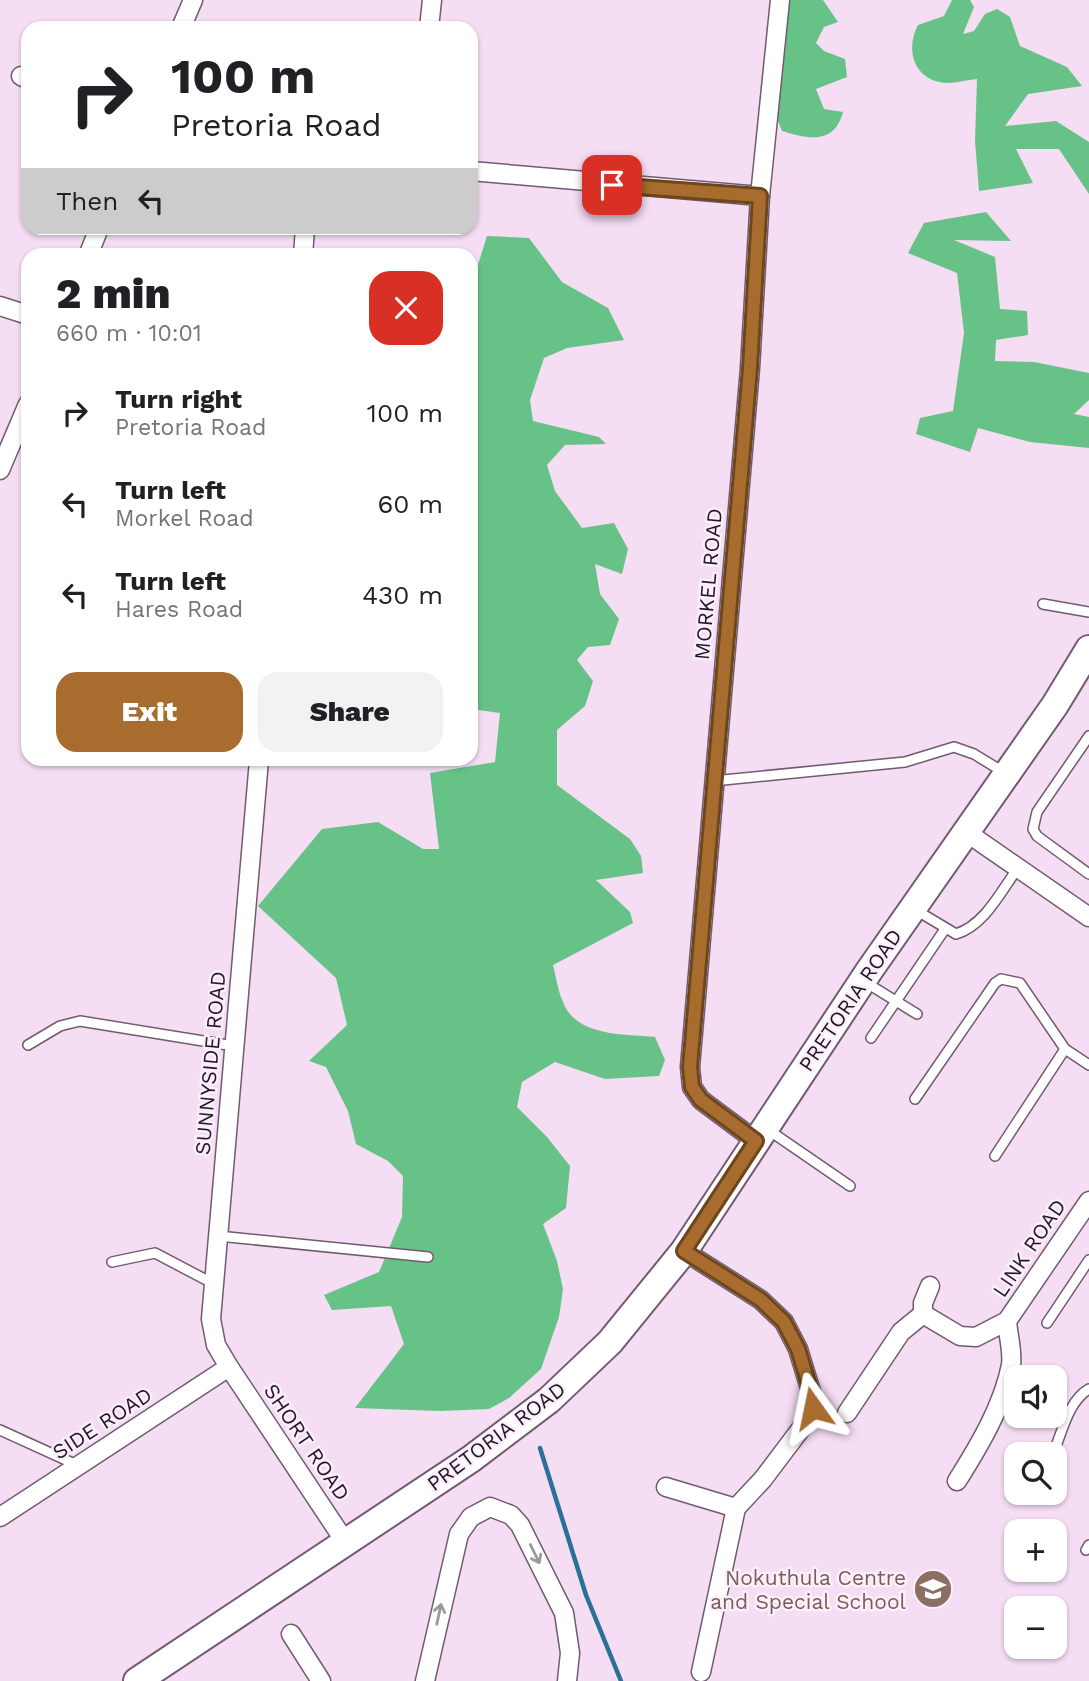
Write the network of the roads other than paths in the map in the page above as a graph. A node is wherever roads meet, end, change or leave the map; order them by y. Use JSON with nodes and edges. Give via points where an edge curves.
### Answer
{"nodes":[{"id":1,"x":193,"y":0,"type":"edge"},
{"id":2,"x":432,"y":0,"type":"edge"},
{"id":3,"x":779,"y":0,"type":"edge"},
{"id":4,"x":184,"y":21,"type":"edge"},
{"id":5,"x":430,"y":21,"type":"edge"},
{"id":6,"x":478,"y":172,"type":"edge"},
{"id":7,"x":760,"y":196,"type":"junction"},
{"id":8,"x":0,"y":306,"type":"edge"},
{"id":9,"x":21,"y":313,"type":"edge"},
{"id":10,"x":21,"y":420,"type":"edge"},
{"id":11,"x":0,"y":470,"type":"edge"},
{"id":12,"x":1043,"y":604,"type":"dead end"},
{"id":13,"x":1089,"y":611,"type":"edge"},
{"id":14,"x":1089,"y":649,"type":"edge"},
{"id":15,"x":1089,"y":736,"type":"edge"},
{"id":16,"x":258,"y":766,"type":"edge"},
{"id":17,"x":1007,"y":774,"type":"junction"},
{"id":18,"x":713,"y":781,"type":"junction"},
{"id":19,"x":967,"y":832,"type":"junction"},
{"id":20,"x":1018,"y":868,"type":"junction"},
{"id":21,"x":1089,"y":874,"type":"edge"},
{"id":22,"x":913,"y":908,"type":"junction"},
{"id":23,"x":1089,"y":917,"type":"edge"},
{"id":24,"x":945,"y":929,"type":"junction"},
{"id":25,"x":863,"y":981,"type":"junction"},
{"id":26,"x":896,"y":1000,"type":"junction"},
{"id":27,"x":917,"y":1014,"type":"dead end"},
{"id":28,"x":872,"y":1038,"type":"dead end"},
{"id":29,"x":28,"y":1045,"type":"dead end"},
{"id":30,"x":234,"y":1046,"type":"junction"},
{"id":31,"x":1065,"y":1049,"type":"junction"},
{"id":32,"x":1089,"y":1065,"type":"edge"},
{"id":33,"x":915,"y":1100,"type":"dead end"},
{"id":34,"x":761,"y":1134,"type":"junction"},
{"id":35,"x":995,"y":1156,"type":"dead end"},
{"id":36,"x":850,"y":1186,"type":"dead end"},
{"id":37,"x":1089,"y":1201,"type":"edge"},
{"id":38,"x":218,"y":1236,"type":"junction"},
{"id":39,"x":684,"y":1251,"type":"junction"},
{"id":40,"x":428,"y":1257,"type":"dead end"},
{"id":41,"x":1089,"y":1260,"type":"edge"},
{"id":42,"x":112,"y":1262,"type":"dead end"},
{"id":43,"x":214,"y":1284,"type":"junction"},
{"id":44,"x":930,"y":1286,"type":"dead end"},
{"id":45,"x":923,"y":1314,"type":"junction"},
{"id":46,"x":1007,"y":1321,"type":"junction"},
{"id":47,"x":1047,"y":1323,"type":"dead end"},
{"id":48,"x":229,"y":1367,"type":"junction"},
{"id":49,"x":1089,"y":1389,"type":"edge"},
{"id":50,"x":847,"y":1413,"type":"dead end"},
{"id":51,"x":0,"y":1430,"type":"edge"},
{"id":52,"x":1058,"y":1442,"type":"edge"},
{"id":53,"x":79,"y":1465,"type":"junction"},
{"id":54,"x":957,"y":1481,"type":"dead end"},
{"id":55,"x":666,"y":1487,"type":"dead end"},
{"id":56,"x":736,"y":1508,"type":"junction"},
{"id":57,"x":0,"y":1517,"type":"edge"},
{"id":58,"x":346,"y":1543,"type":"junction"},
{"id":59,"x":291,"y":1634,"type":"dead end"},
{"id":60,"x":701,"y":1672,"type":"dead end"},
{"id":61,"x":137,"y":1681,"type":"edge"},
{"id":62,"x":321,"y":1681,"type":"edge"},
{"id":63,"x":425,"y":1681,"type":"edge"},
{"id":64,"x":568,"y":1681,"type":"edge"}],
"edges":[{"from":1,"to":4,"type":"street"},
{"from":2,"to":5,"type":"street"},
{"from":3,"to":7,"type":"street","name":"MORKEL ROAD"},
{"from":6,"to":7,"type":"street"},
{"from":7,"to":18,"type":"street","name":"MORKEL ROAD","via":[[750,368]]},
{"from":8,"to":9,"type":"street"},
{"from":10,"to":11,"type":"street"},
{"from":12,"to":13,"type":"lane"},
{"from":14,"to":17,"type":"main road","name":"PRETORIA ROAD","via":[[1075,679]]},
{"from":15,"to":21,"type":"lane","via":[[1037,812],[1033,829]]},
{"from":16,"to":30,"type":"street","name":"SUNNYSIDE ROAD"},
{"from":17,"to":18,"type":"lane","via":[[954,747],[905,762]]},
{"from":17,"to":19,"type":"main road","name":"PRETORIA ROAD"},
{"from":18,"to":34,"type":"street","name":"MORKEL ROAD","via":[[692,1087],[701,1100]]},
{"from":19,"to":20,"type":"street"},
{"from":19,"to":22,"type":"main road","name":"PRETORIA ROAD"},
{"from":20,"to":23,"type":"street"},
{"from":20,"to":24,"type":"lane","via":[[975,925],[956,934]]},
{"from":22,"to":24,"type":"lane"},
{"from":22,"to":25,"type":"main road","name":"PRETORIA ROAD"},
{"from":24,"to":26,"type":"lane"},
{"from":25,"to":26,"type":"lane"},
{"from":25,"to":34,"type":"main road","name":"PRETORIA ROAD"},
{"from":26,"to":27,"type":"lane"},
{"from":26,"to":28,"type":"lane"},
{"from":29,"to":30,"type":"lane","via":[[60,1026],[80,1021]]},
{"from":30,"to":38,"type":"street","name":"SUNNYSIDE ROAD"},
{"from":31,"to":32,"type":"lane"},
{"from":31,"to":33,"type":"lane","via":[[1020,984],[1001,979]]},
{"from":31,"to":35,"type":"lane"},
{"from":34,"to":36,"type":"lane"},
{"from":34,"to":39,"type":"main road","name":"PRETORIA ROAD"},
{"from":37,"to":46,"type":"street","name":"LINK ROAD"},
{"from":38,"to":40,"type":"lane"},
{"from":38,"to":43,"type":"street","name":"SUNNYSIDE ROAD"},
{"from":39,"to":56,"type":"street","via":[[761,1300],[784,1322],[793,1334],[813,1398],[809,1418]]},
{"from":39,"to":58,"type":"main road","name":"PRETORIA ROAD","via":[[633,1317],[549,1400]]},
{"from":41,"to":47,"type":"lane"},
{"from":42,"to":43,"type":"lane","via":[[155,1253]]},
{"from":43,"to":48,"type":"street","name":"SUNNYSIDE ROAD","via":[[212,1335]]},
{"from":44,"to":45,"type":"street"},
{"from":45,"to":46,"type":"street","via":[[960,1336],[976,1337]]},
{"from":45,"to":50,"type":"street","via":[[901,1332]]},
{"from":46,"to":54,"type":"street","via":[[1011,1363],[1006,1382]]},
{"from":48,"to":53,"type":"street","name":"SIDE ROAD"},
{"from":48,"to":58,"type":"street","name":"SHORT ROAD"},
{"from":49,"to":52,"type":"lane","via":[[1071,1408]]},
{"from":51,"to":53,"type":"lane"},
{"from":53,"to":57,"type":"street","name":"SIDE ROAD"},
{"from":55,"to":56,"type":"street"},
{"from":56,"to":60,"type":"street"},
{"from":58,"to":61,"type":"main road","name":"PRETORIA ROAD"},
{"from":59,"to":62,"type":"street"},
{"from":63,"to":64,"type":"street","one_way":true,"via":[[458,1534],[471,1517],[490,1507],[520,1525],[565,1613]]}]}
